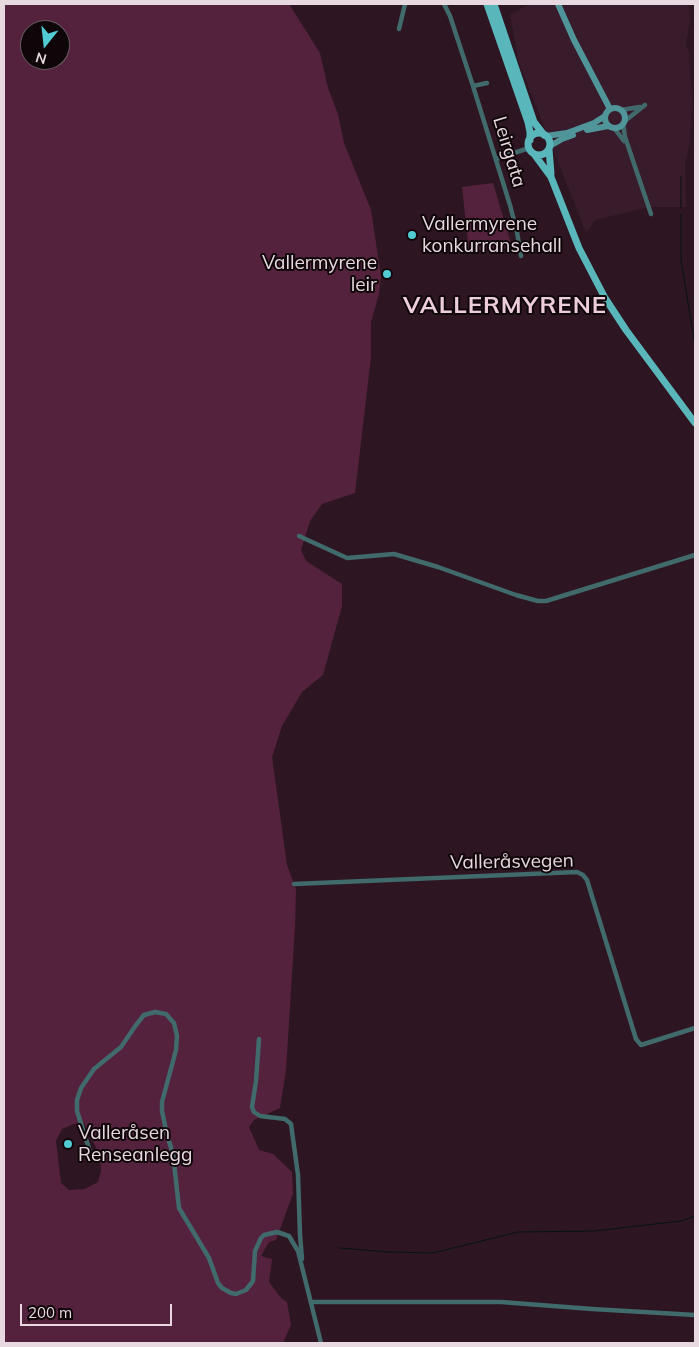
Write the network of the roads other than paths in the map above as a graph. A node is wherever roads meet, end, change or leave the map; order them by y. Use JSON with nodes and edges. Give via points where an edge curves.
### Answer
{"nodes":[{"id":1,"x":405,"y":4,"type":"edge"},
{"id":2,"x":444,"y":4,"type":"edge"},
{"id":3,"x":487,"y":4,"type":"edge"},
{"id":4,"x":494,"y":4,"type":"edge"},
{"id":5,"x":558,"y":4,"type":"edge"},
{"id":6,"x":400,"y":29,"type":"dead end"},
{"id":7,"x":486,"y":83,"type":"dead end"},
{"id":8,"x":474,"y":86,"type":"junction"},
{"id":9,"x":610,"y":109,"type":"junction"},
{"id":10,"x":621,"y":110,"type":"junction"},
{"id":11,"x":605,"y":116,"type":"junction"},
{"id":12,"x":624,"y":122,"type":"junction"},
{"id":13,"x":611,"y":127,"type":"junction"},
{"id":14,"x":545,"y":136,"type":"junction"},
{"id":15,"x":530,"y":140,"type":"junction"},
{"id":16,"x":628,"y":146,"type":"junction"},
{"id":17,"x":529,"y":148,"type":"junction"},
{"id":18,"x":549,"y":148,"type":"junction"},
{"id":19,"x":534,"y":154,"type":"junction"},
{"id":20,"x":496,"y":159,"type":"junction"},
{"id":21,"x":551,"y":177,"type":"junction"},
{"id":22,"x":651,"y":214,"type":"dead end"},
{"id":23,"x":521,"y":256,"type":"dead end"},
{"id":24,"x":695,"y":423,"type":"edge"},
{"id":25,"x":299,"y":536,"type":"dead end"},
{"id":26,"x":695,"y":555,"type":"edge"},
{"id":27,"x":294,"y":884,"type":"dead end"},
{"id":28,"x":695,"y":1028,"type":"edge"},
{"id":29,"x":259,"y":1039,"type":"dead end"},
{"id":30,"x":91,"y":1155,"type":"dead end"},
{"id":31,"x":303,"y":1267,"type":"junction"},
{"id":32,"x":311,"y":1302,"type":"junction"},
{"id":33,"x":695,"y":1315,"type":"edge"},
{"id":34,"x":321,"y":1343,"type":"edge"}],
"edges":[{"from":1,"to":6,"type":"street"},
{"from":2,"to":8,"type":"street","name":"Leirgata"},
{"from":3,"to":15,"type":"main road","via":[[528,122]]},
{"from":4,"to":14,"type":"main road","via":[[534,122]]},
{"from":5,"to":9,"type":"main road"},
{"from":7,"to":8,"type":"street"},
{"from":8,"to":20,"type":"street","name":"Leirgata"},
{"from":9,"to":10,"type":"main road"},
{"from":9,"to":11,"type":"main road"},
{"from":10,"to":12,"type":"main road"},
{"from":10,"to":12,"type":"street","via":[[643,106]]},
{"from":11,"to":13,"type":"main road","via":[[605,122]]},
{"from":11,"to":14,"type":"main road","via":[[567,133]]},
{"from":12,"to":13,"type":"main road","via":[[619,127]]},
{"from":12,"to":16,"type":"street"},
{"from":13,"to":16,"type":"street"},
{"from":13,"to":18,"type":"main road","via":[[597,127],[576,134]]},
{"from":14,"to":15,"type":"main road","via":[[536,134]]},
{"from":14,"to":18,"type":"main road"},
{"from":15,"to":17,"type":"main road"},
{"from":16,"to":22,"type":"street"},
{"from":17,"to":19,"type":"main road"},
{"from":17,"to":20,"type":"street"},
{"from":18,"to":19,"type":"main road","via":[[543,154]]},
{"from":18,"to":21,"type":"main road"},
{"from":19,"to":21,"type":"main road"},
{"from":20,"to":23,"type":"street","name":"Leirgata"},
{"from":21,"to":24,"type":"main road","via":[[579,248],[605,298]]},
{"from":25,"to":26,"type":"street","via":[[347,558],[394,554],[538,601]]},
{"from":27,"to":28,"type":"street","name":"Valleråsvegen","via":[[577,872],[588,880],[636,1039],[641,1045]]},
{"from":29,"to":31,"type":"street","via":[[252,1107],[260,1116],[286,1119],[292,1124]]},
{"from":30,"to":31,"type":"street","via":[[77,1111],[81,1088],[94,1069],[121,1047],[144,1015],[166,1014],[174,1023],[177,1036],[162,1111],[173,1154],[179,1208],[210,1258],[218,1284],[231,1293],[241,1293],[250,1287],[256,1246],[260,1238],[271,1233],[289,1236]]},
{"from":31,"to":32,"type":"street"},
{"from":32,"to":33,"type":"street","via":[[501,1302]]},
{"from":32,"to":34,"type":"street"}]}
